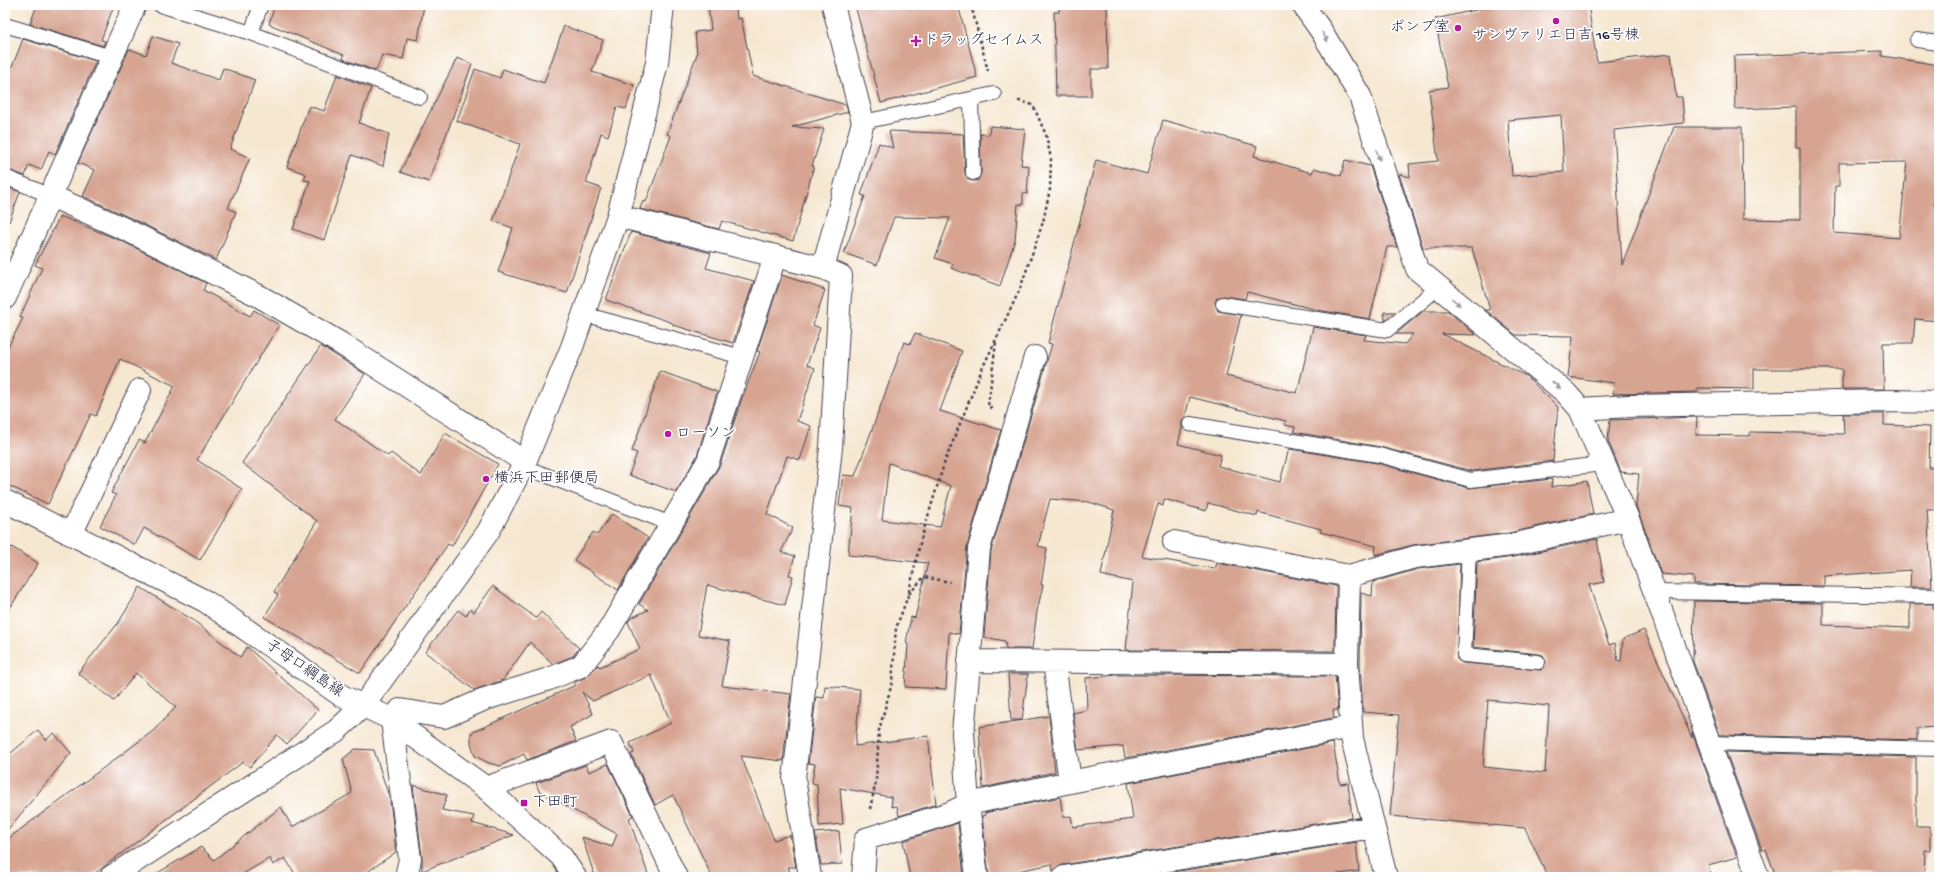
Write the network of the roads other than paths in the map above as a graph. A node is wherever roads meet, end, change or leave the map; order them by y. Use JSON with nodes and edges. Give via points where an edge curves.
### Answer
{"nodes":[{"id":1,"x":135,"y":5,"type":"edge"},
{"id":2,"x":160,"y":5,"type":"edge"},
{"id":3,"x":261,"y":5,"type":"edge"},
{"id":4,"x":663,"y":5,"type":"edge"},
{"id":5,"x":833,"y":5,"type":"edge"},
{"id":6,"x":1303,"y":5,"type":"edge"},
{"id":7,"x":5,"y":25,"type":"edge"},
{"id":8,"x":251,"y":33,"type":"junction"},
{"id":9,"x":1917,"y":40,"type":"dead end"},
{"id":10,"x":1939,"y":43,"type":"edge"},
{"id":11,"x":110,"y":57,"type":"junction"},
{"id":12,"x":994,"y":94,"type":"road end"},
{"id":13,"x":420,"y":97,"type":"dead end"},
{"id":14,"x":971,"y":99,"type":"junction"},
{"id":15,"x":863,"y":122,"type":"junction"},
{"id":16,"x":973,"y":173,"type":"dead end"},
{"id":17,"x":5,"y":177,"type":"edge"},
{"id":18,"x":51,"y":196,"type":"junction"},
{"id":19,"x":618,"y":216,"type":"junction"},
{"id":20,"x":775,"y":257,"type":"junction"},
{"id":21,"x":823,"y":268,"type":"junction"},
{"id":22,"x":1439,"y":287,"type":"junction"},
{"id":23,"x":5,"y":298,"type":"edge"},
{"id":24,"x":1223,"y":304,"type":"dead end"},
{"id":25,"x":583,"y":314,"type":"junction"},
{"id":26,"x":742,"y":357,"type":"junction"},
{"id":27,"x":1035,"y":357,"type":"dead end"},
{"id":28,"x":140,"y":390,"type":"dead end"},
{"id":29,"x":1939,"y":402,"type":"edge"},
{"id":30,"x":1580,"y":409,"type":"junction"},
{"id":31,"x":1190,"y":424,"type":"dead end"},
{"id":32,"x":523,"y":464,"type":"junction"},
{"id":33,"x":1602,"y":464,"type":"junction"},
{"id":34,"x":5,"y":501,"type":"edge"},
{"id":35,"x":1628,"y":519,"type":"junction"},
{"id":36,"x":671,"y":524,"type":"junction"},
{"id":37,"x":71,"y":534,"type":"junction"},
{"id":38,"x":1174,"y":542,"type":"dead end"},
{"id":39,"x":1469,"y":550,"type":"junction"},
{"id":40,"x":1349,"y":576,"type":"junction"},
{"id":41,"x":1654,"y":592,"type":"junction"},
{"id":42,"x":1939,"y":596,"type":"edge"},
{"id":43,"x":969,"y":661,"type":"junction"},
{"id":44,"x":1054,"y":662,"type":"junction"},
{"id":45,"x":1538,"y":662,"type":"dead end"},
{"id":46,"x":1347,"y":664,"type":"junction"},
{"id":47,"x":362,"y":706,"type":"junction"},
{"id":48,"x":392,"y":720,"type":"junction"},
{"id":49,"x":1352,"y":727,"type":"junction"},
{"id":50,"x":1708,"y":743,"type":"junction"},
{"id":51,"x":1939,"y":749,"type":"edge"},
{"id":52,"x":1070,"y":782,"type":"junction"},
{"id":53,"x":486,"y":788,"type":"junction"},
{"id":54,"x":968,"y":804,"type":"junction"},
{"id":55,"x":1373,"y":827,"type":"junction"},
{"id":56,"x":111,"y":877,"type":"edge"},
{"id":57,"x":406,"y":877,"type":"edge"},
{"id":58,"x":575,"y":877,"type":"edge"},
{"id":59,"x":676,"y":877,"type":"edge"},
{"id":60,"x":810,"y":877,"type":"edge"},
{"id":61,"x":863,"y":877,"type":"edge"},
{"id":62,"x":977,"y":877,"type":"edge"},
{"id":63,"x":1064,"y":877,"type":"edge"},
{"id":64,"x":1386,"y":877,"type":"edge"},
{"id":65,"x":1758,"y":877,"type":"edge"}],
"edges":[{"from":1,"to":11,"type":"street"},
{"from":2,"to":8,"type":"lane"},
{"from":3,"to":8,"type":"lane"},
{"from":4,"to":19,"type":"street","via":[[657,63]]},
{"from":5,"to":15,"type":"street"},
{"from":6,"to":22,"type":"street","one_way":true,"via":[[1360,96],[1416,268]]},
{"from":7,"to":11,"type":"lane"},
{"from":8,"to":13,"type":"lane"},
{"from":9,"to":10,"type":"lane"},
{"from":11,"to":18,"type":"street"},
{"from":12,"to":14,"type":"lane"},
{"from":14,"to":15,"type":"lane"},
{"from":14,"to":16,"type":"lane"},
{"from":15,"to":21,"type":"street"},
{"from":17,"to":18,"type":"lane"},
{"from":18,"to":23,"type":"street"},
{"from":18,"to":32,"type":"street","via":[[129,231],[259,296],[340,343]]},
{"from":19,"to":20,"type":"street"},
{"from":19,"to":25,"type":"street"},
{"from":20,"to":21,"type":"street"},
{"from":20,"to":26,"type":"street"},
{"from":21,"to":60,"type":"street","via":[[841,276],[831,448],[794,779]]},
{"from":22,"to":24,"type":"lane","via":[[1387,330]]},
{"from":22,"to":30,"type":"street","one_way":true,"via":[[1566,393]]},
{"from":25,"to":26,"type":"lane"},
{"from":25,"to":32,"type":"street","via":[[572,347]]},
{"from":26,"to":36,"type":"street","via":[[708,462]]},
{"from":27,"to":43,"type":"street","via":[[979,549]]},
{"from":28,"to":37,"type":"street"},
{"from":29,"to":30,"type":"street"},
{"from":30,"to":33,"type":"street"},
{"from":31,"to":33,"type":"lane","via":[[1379,454],[1471,480]]},
{"from":32,"to":36,"type":"lane"},
{"from":32,"to":47,"type":"street","via":[[488,532]]},
{"from":33,"to":35,"type":"street"},
{"from":34,"to":37,"type":"street","name":"子母口綱島線"},
{"from":35,"to":39,"type":"street","via":[[1511,545]]},
{"from":35,"to":41,"type":"street"},
{"from":36,"to":48,"type":"street","via":[[608,630],[581,666],[485,699],[444,717],[400,710]]},
{"from":37,"to":47,"type":"street","name":"子母口綱島線","via":[[205,601],[342,696]]},
{"from":38,"to":40,"type":"street"},
{"from":39,"to":40,"type":"street","via":[[1415,557]]},
{"from":39,"to":45,"type":"lane","via":[[1464,655]]},
{"from":40,"to":46,"type":"street"},
{"from":41,"to":42,"type":"lane"},
{"from":41,"to":50,"type":"street"},
{"from":43,"to":44,"type":"street"},
{"from":43,"to":54,"type":"street","via":[[963,733]]},
{"from":44,"to":46,"type":"street"},
{"from":44,"to":52,"type":"street"},
{"from":46,"to":49,"type":"street"},
{"from":47,"to":48,"type":"street","name":"子母口綱島線"},
{"from":47,"to":56,"type":"street","via":[[336,731]]},
{"from":48,"to":53,"type":"street","name":"子母口綱島線"},
{"from":48,"to":57,"type":"street","via":[[410,859]]},
{"from":49,"to":52,"type":"street"},
{"from":49,"to":55,"type":"street","via":[[1352,738]]},
{"from":50,"to":51,"type":"lane"},
{"from":50,"to":65,"type":"street"},
{"from":52,"to":54,"type":"street"},
{"from":53,"to":58,"type":"street","name":"子母口綱島線","via":[[562,856]]},
{"from":53,"to":59,"type":"street","via":[[611,742]]},
{"from":54,"to":61,"type":"street","via":[[950,813],[866,839]]},
{"from":54,"to":62,"type":"street"},
{"from":55,"to":63,"type":"street"},
{"from":55,"to":64,"type":"street"}]}
